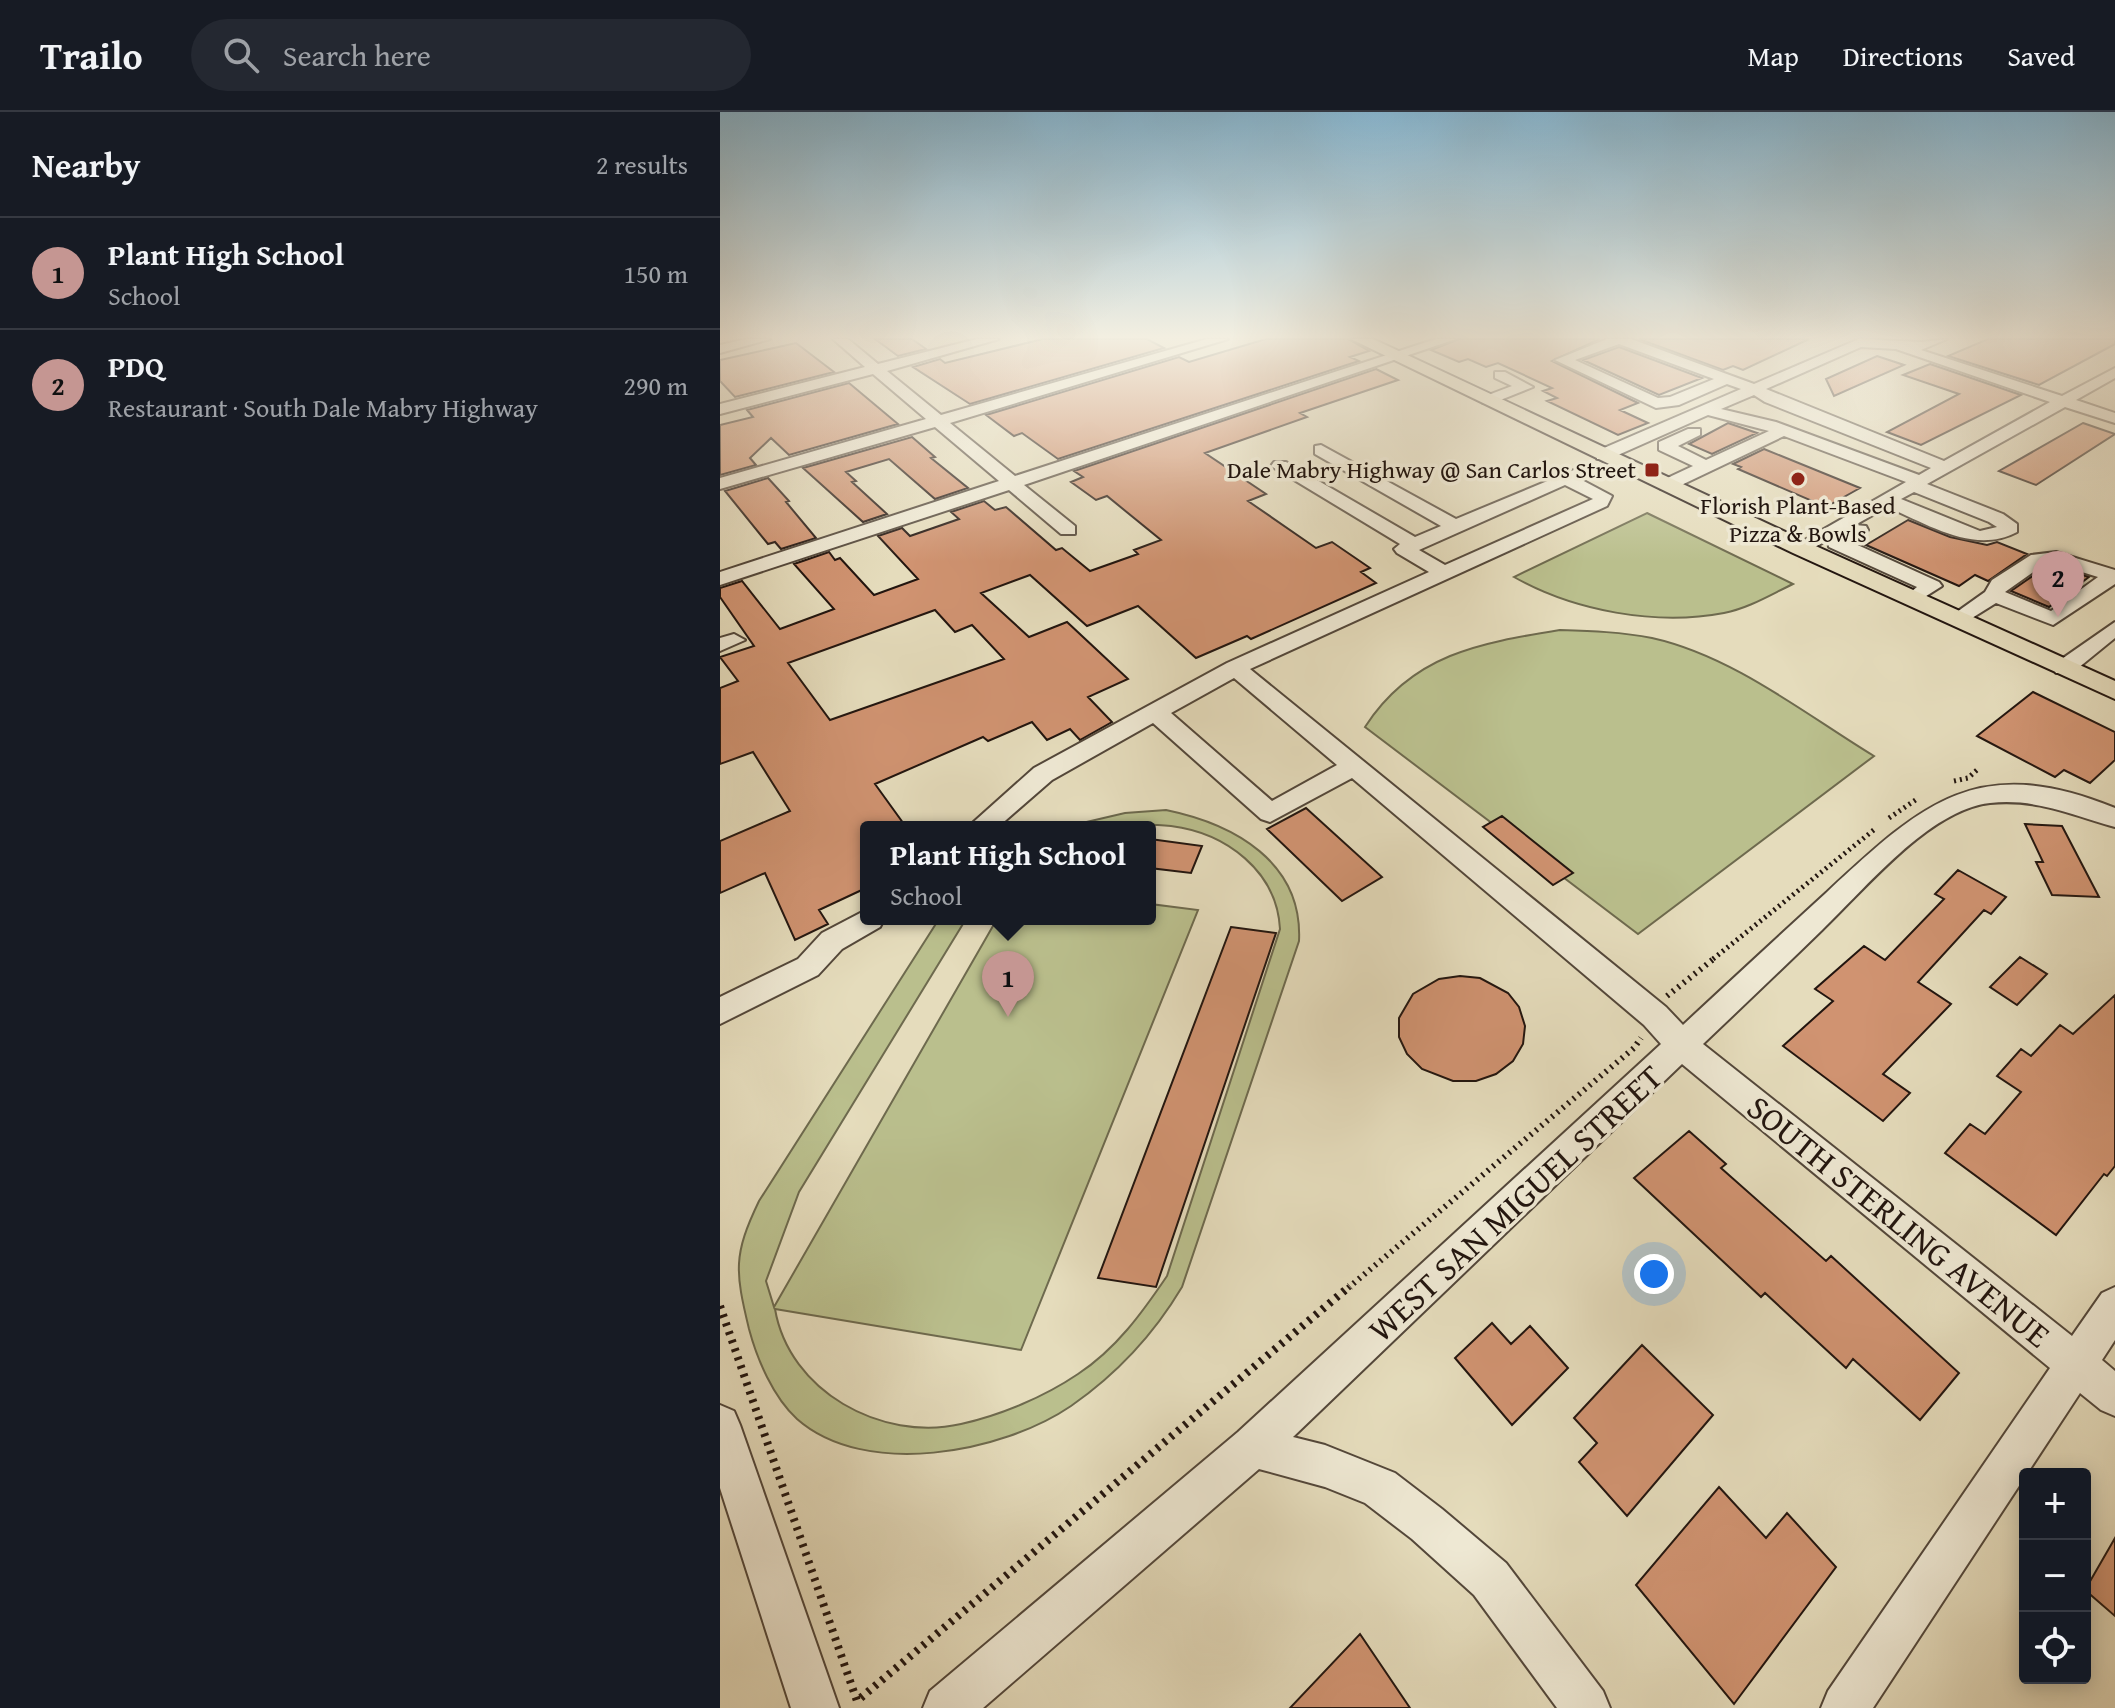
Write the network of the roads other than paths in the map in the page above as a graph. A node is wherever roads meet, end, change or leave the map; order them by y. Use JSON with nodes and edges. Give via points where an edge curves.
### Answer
{"nodes":[{"id":1,"x":933,"y":413,"type":"edge"},
{"id":2,"x":964,"y":413,"type":"edge"},
{"id":3,"x":1224,"y":413,"type":"edge"},
{"id":4,"x":1516,"y":413,"type":"edge"},
{"id":5,"x":1701,"y":413,"type":"edge"},
{"id":6,"x":1718,"y":413,"type":"edge"},
{"id":7,"x":1807,"y":413,"type":"edge"},
{"id":8,"x":2040,"y":413,"type":"edge"},
{"id":9,"x":1727,"y":417,"type":"junction"},
{"id":10,"x":941,"y":420,"type":"junction"},
{"id":11,"x":1777,"y":428,"type":"junction"},
{"id":12,"x":1321,"y":450,"type":"dead end"},
{"id":13,"x":1607,"y":457,"type":"junction"},
{"id":14,"x":1280,"y":466,"type":"dead end"},
{"id":15,"x":1707,"y":467,"type":"junction"},
{"id":16,"x":1944,"y":467,"type":"junction"},
{"id":17,"x":1566,"y":479,"type":"junction"},
{"id":18,"x":1014,"y":483,"type":"junction"},
{"id":19,"x":1916,"y":483,"type":"junction"},
{"id":20,"x":720,"y":484,"type":"edge"},
{"id":21,"x":1667,"y":485,"type":"junction"},
{"id":22,"x":1893,"y":503,"type":"junction"},
{"id":23,"x":1456,"y":527,"type":"junction"},
{"id":24,"x":1068,"y":530,"type":"dead end"},
{"id":25,"x":1415,"y":545,"type":"junction"},
{"id":26,"x":1801,"y":548,"type":"junction"},
{"id":27,"x":1444,"y":573,"type":"junction"},
{"id":28,"x":2114,"y":576,"type":"edge"},
{"id":29,"x":720,"y":579,"type":"edge"},
{"id":30,"x":1994,"y":595,"type":"junction"},
{"id":31,"x":1912,"y":599,"type":"junction"},
{"id":32,"x":1957,"y":619,"type":"junction"},
{"id":33,"x":2115,"y":628,"type":"edge"},
{"id":34,"x":1235,"y":668,"type":"junction"},
{"id":35,"x":2064,"y":668,"type":"junction"},
{"id":36,"x":2115,"y":691,"type":"edge"},
{"id":37,"x":1156,"y":713,"type":"junction"},
{"id":38,"x":1354,"y":766,"type":"junction"},
{"id":39,"x":2115,"y":818,"type":"edge"},
{"id":40,"x":988,"y":821,"type":"edge"},
{"id":41,"x":860,"y":925,"type":"edge"},
{"id":42,"x":720,"y":1011,"type":"edge"},
{"id":43,"x":1683,"y":1046,"type":"junction"},
{"id":44,"x":2115,"y":1306,"type":"edge"},
{"id":45,"x":2076,"y":1363,"type":"junction"},
{"id":46,"x":2115,"y":1396,"type":"edge"},
{"id":47,"x":720,"y":1425,"type":"edge"},
{"id":48,"x":1253,"y":1447,"type":"junction"},
{"id":49,"x":815,"y":1708,"type":"edge"},
{"id":50,"x":947,"y":1708,"type":"edge"},
{"id":51,"x":1586,"y":1708,"type":"edge"},
{"id":52,"x":1845,"y":1708,"type":"edge"}],
"edges":[{"from":1,"to":10,"type":"street"},
{"from":2,"to":10,"type":"street"},
{"from":3,"to":18,"type":"street"},
{"from":4,"to":13,"type":"main road"},
{"from":5,"to":13,"type":"street"},
{"from":6,"to":9,"type":"street"},
{"from":7,"to":16,"type":"street"},
{"from":8,"to":16,"type":"street"},
{"from":9,"to":11,"type":"street"},
{"from":9,"to":15,"type":"street","via":[[1665,446]]},
{"from":10,"to":18,"type":"street"},
{"from":10,"to":20,"type":"street"},
{"from":11,"to":15,"type":"street","via":[[1778,433]]},
{"from":11,"to":19,"type":"street"},
{"from":12,"to":23,"type":"street"},
{"from":13,"to":17,"type":"street"},
{"from":13,"to":21,"type":"main road"},
{"from":14,"to":25,"type":"street"},
{"from":15,"to":21,"type":"street"},
{"from":16,"to":19,"type":"street"},
{"from":17,"to":23,"type":"street"},
{"from":17,"to":27,"type":"street","via":[[1603,496],[1601,502]]},
{"from":18,"to":24,"type":"street"},
{"from":18,"to":29,"type":"street"},
{"from":19,"to":22,"type":"street"},
{"from":19,"to":22,"type":"street","via":[[2010,528],[1978,537]]},
{"from":21,"to":26,"type":"main road"},
{"from":22,"to":26,"type":"street"},
{"from":22,"to":31,"type":"street","via":[[1836,543],[1932,586]]},
{"from":23,"to":25,"type":"street"},
{"from":25,"to":27,"type":"street","via":[[1404,549]]},
{"from":26,"to":31,"type":"main road"},
{"from":27,"to":34,"type":"street"},
{"from":28,"to":30,"type":"street","via":[[2046,557],[1999,584]]},
{"from":28,"to":30,"type":"street","via":[[2053,619]]},
{"from":30,"to":32,"type":"street"},
{"from":31,"to":32,"type":"main road"},
{"from":32,"to":35,"type":"main road"},
{"from":33,"to":35,"type":"street"},
{"from":34,"to":37,"type":"street"},
{"from":34,"to":38,"type":"street","name":"SOUTH STERLING AVENUE"},
{"from":35,"to":36,"type":"main road"},
{"from":37,"to":38,"type":"street","via":[[1270,813]]},
{"from":37,"to":40,"type":"street","via":[[1043,774]]},
{"from":38,"to":43,"type":"street","name":"SOUTH STERLING AVENUE","via":[[1655,1016]]},
{"from":39,"to":43,"type":"street","name":"WEST SAN MIGUEL STREET","via":[[2035,793],[1985,794],[1946,807],[1901,839]]},
{"from":41,"to":42,"type":"street","via":[[832,941],[808,967]]},
{"from":43,"to":45,"type":"street","name":"SOUTH STERLING AVENUE"},
{"from":43,"to":48,"type":"street","name":"WEST SAN MIGUEL STREET"},
{"from":44,"to":45,"type":"street"},
{"from":45,"to":46,"type":"street","name":"SOUTH STERLING AVENUE"},
{"from":45,"to":52,"type":"street"},
{"from":47,"to":49,"type":"street"},
{"from":48,"to":50,"type":"street","name":"WEST SAN MIGUEL STREET"},
{"from":48,"to":51,"type":"street","via":[[1325,1466],[1380,1488],[1427,1524],[1490,1579]]}]}
